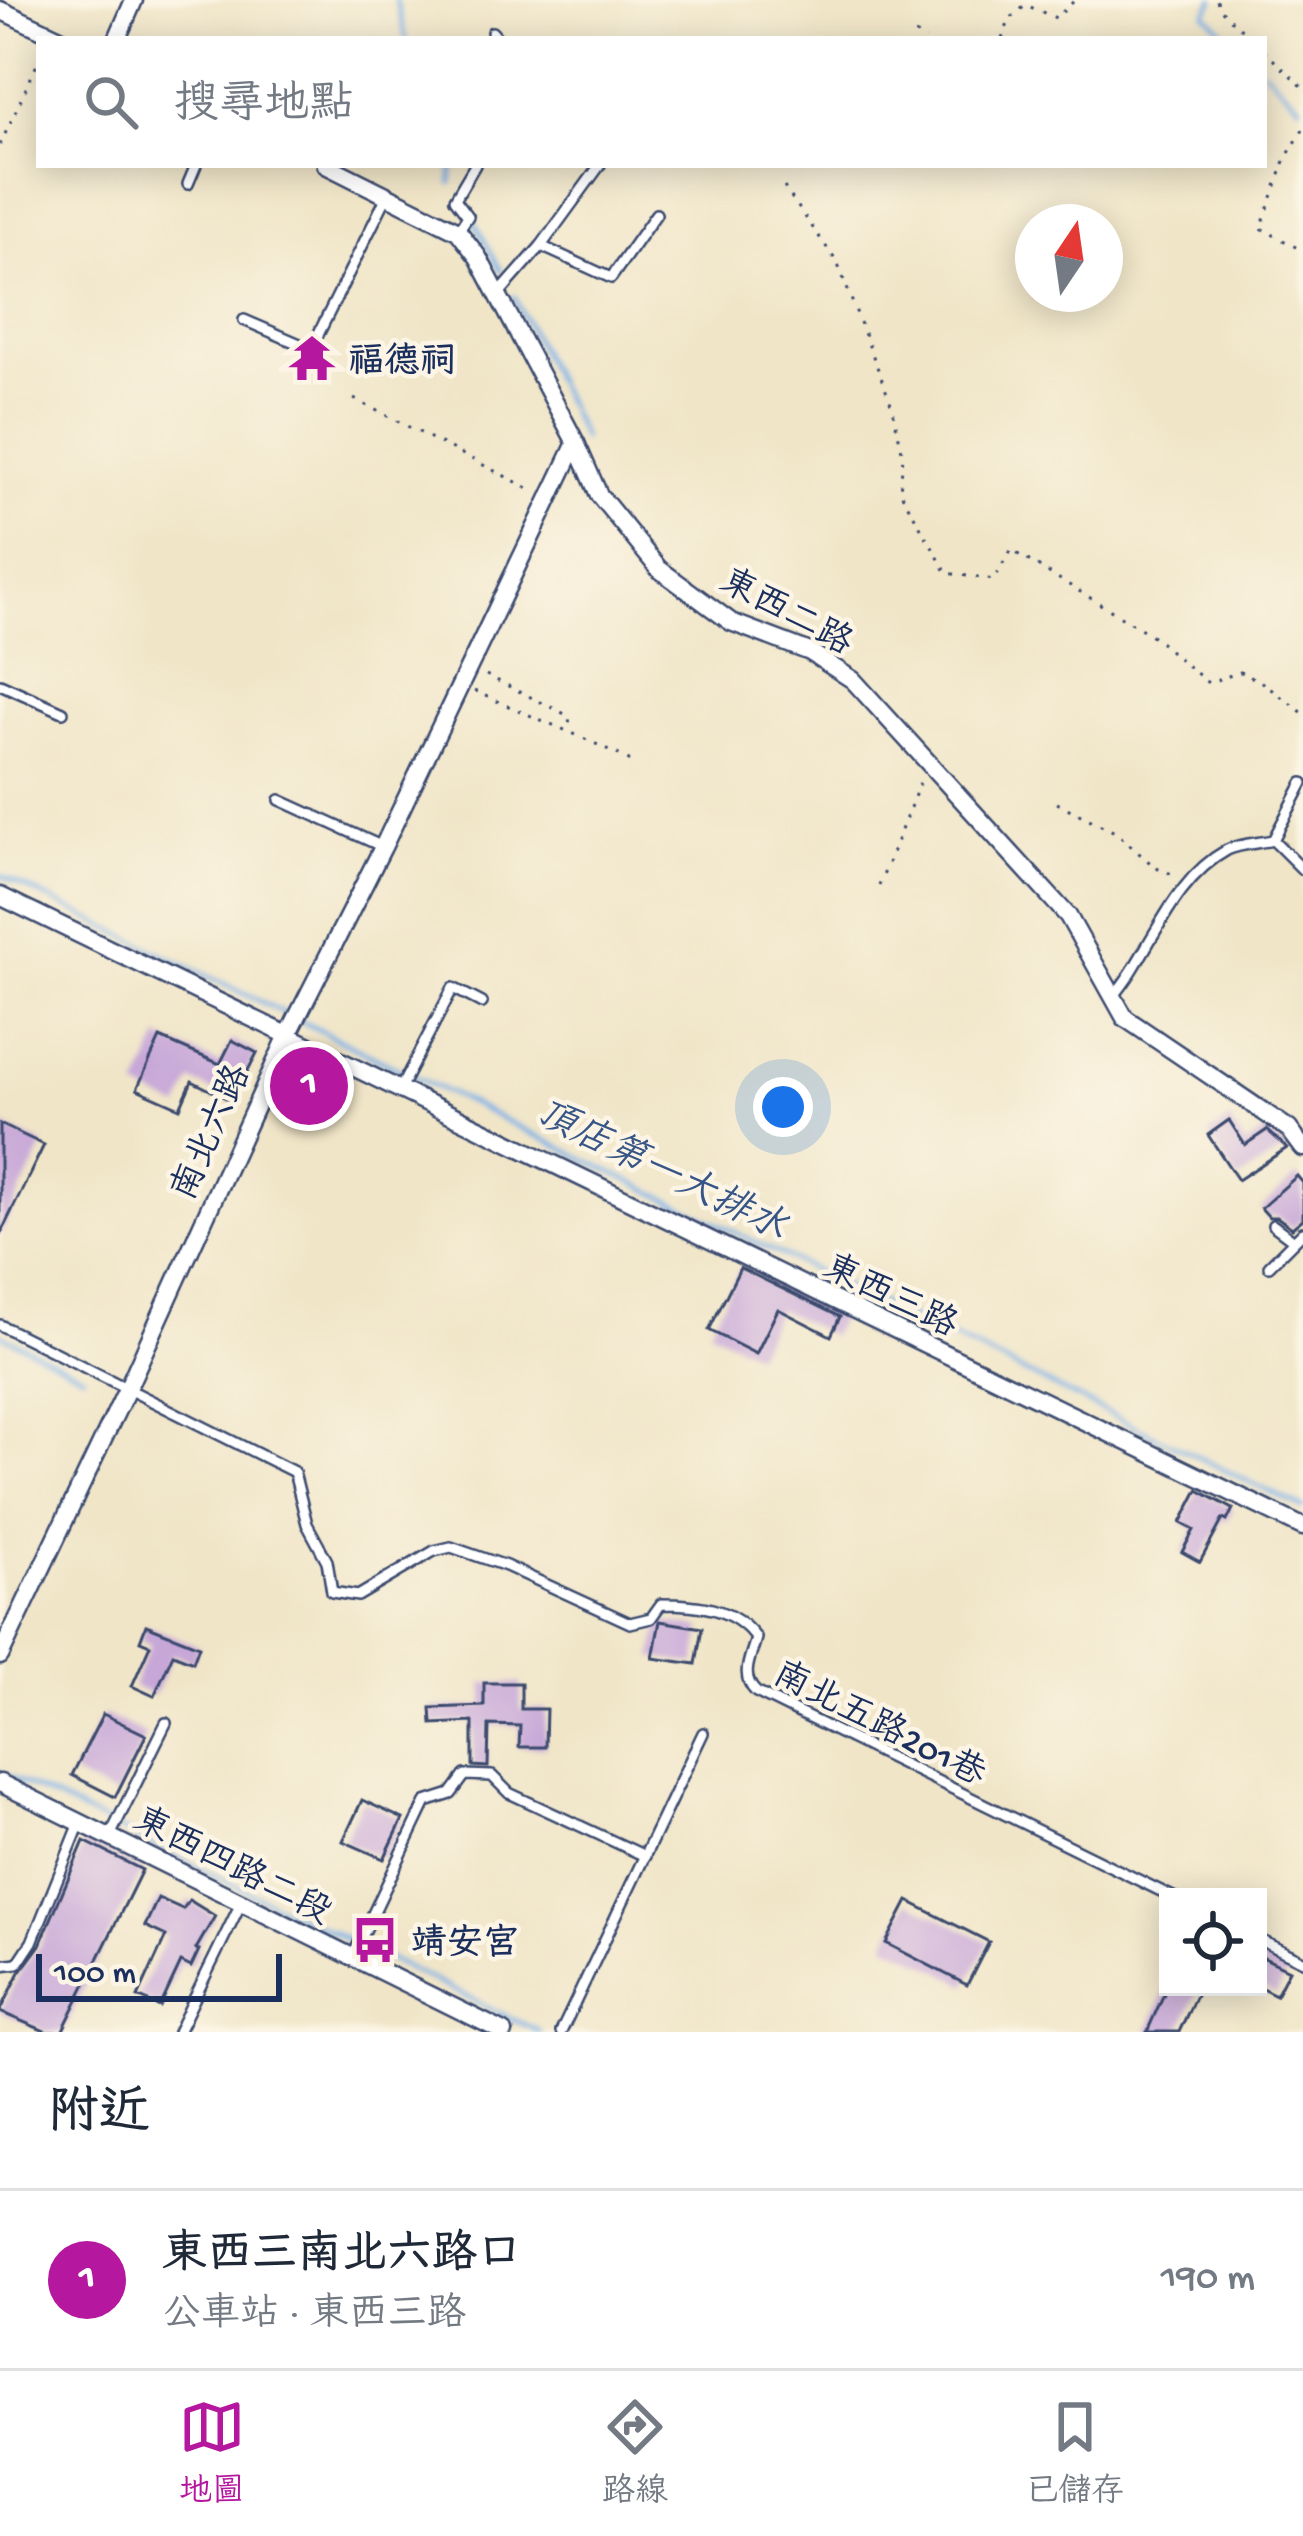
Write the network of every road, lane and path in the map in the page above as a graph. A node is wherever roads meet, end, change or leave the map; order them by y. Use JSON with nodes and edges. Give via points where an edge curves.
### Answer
{"nodes":[{"id":1,"x":134,"y":0,"type":"edge"},
{"id":2,"x":1075,"y":0,"type":"edge"},
{"id":3,"x":1217,"y":0,"type":"edge"},
{"id":4,"x":0,"y":10,"type":"edge"},
{"id":5,"x":915,"y":34,"type":"dead end"},
{"id":6,"x":56,"y":36,"type":"edge"},
{"id":7,"x":118,"y":36,"type":"edge"},
{"id":8,"x":919,"y":36,"type":"edge"},
{"id":9,"x":1003,"y":36,"type":"edge"},
{"id":10,"x":1249,"y":36,"type":"edge"},
{"id":11,"x":1267,"y":54,"type":"edge"},
{"id":12,"x":36,"y":67,"type":"edge"},
{"id":13,"x":1303,"y":88,"type":"edge"},
{"id":14,"x":1303,"y":130,"type":"edge"},
{"id":15,"x":0,"y":145,"type":"edge"},
{"id":16,"x":195,"y":168,"type":"edge"},
{"id":17,"x":332,"y":168,"type":"edge"},
{"id":18,"x":473,"y":168,"type":"edge"},
{"id":19,"x":598,"y":168,"type":"edge"},
{"id":20,"x":188,"y":184,"type":"dead end"},
{"id":21,"x":784,"y":187,"type":"dead end"},
{"id":22,"x":388,"y":194,"type":"junction"},
{"id":23,"x":656,"y":214,"type":"dead end"},
{"id":24,"x":458,"y":231,"type":"junction"},
{"id":25,"x":541,"y":246,"type":"junction"},
{"id":26,"x":1303,"y":251,"type":"edge"},
{"id":27,"x":496,"y":297,"type":"junction"},
{"id":28,"x":244,"y":320,"type":"dead end"},
{"id":29,"x":354,"y":399,"type":"dead end"},
{"id":30,"x":576,"y":443,"type":"junction"},
{"id":31,"x":550,"y":499,"type":"junction"},
{"id":32,"x":466,"y":676,"type":"junction"},
{"id":33,"x":0,"y":684,"type":"edge"},
{"id":34,"x":63,"y":712,"type":"dead end"},
{"id":35,"x":1303,"y":713,"type":"edge"},
{"id":36,"x":570,"y":730,"type":"junction"},
{"id":37,"x":633,"y":762,"type":"dead end"},
{"id":38,"x":927,"y":765,"type":"junction"},
{"id":39,"x":1303,"y":783,"type":"edge"},
{"id":40,"x":280,"y":800,"type":"dead end"},
{"id":41,"x":1057,"y":803,"type":"dead end"},
{"id":42,"x":1273,"y":840,"type":"junction"},
{"id":43,"x":383,"y":847,"type":"junction"},
{"id":44,"x":1303,"y":870,"type":"edge"},
{"id":45,"x":1191,"y":880,"type":"junction"},
{"id":46,"x":879,"y":886,"type":"dead end"},
{"id":47,"x":0,"y":896,"type":"edge"},
{"id":48,"x":1112,"y":998,"type":"junction"},
{"id":49,"x":482,"y":1003,"type":"dead end"},
{"id":50,"x":286,"y":1037,"type":"junction"},
{"id":51,"x":399,"y":1091,"type":"junction"},
{"id":52,"x":1303,"y":1148,"type":"edge"},
{"id":53,"x":1273,"y":1225,"type":"dead end"},
{"id":54,"x":1303,"y":1232,"type":"edge"},
{"id":55,"x":1293,"y":1240,"type":"junction"},
{"id":56,"x":1269,"y":1266,"type":"dead end"},
{"id":57,"x":0,"y":1325,"type":"edge"},
{"id":58,"x":128,"y":1387,"type":"junction"},
{"id":59,"x":1303,"y":1527,"type":"edge"},
{"id":60,"x":0,"y":1655,"type":"edge"},
{"id":61,"x":166,"y":1723,"type":"dead end"},
{"id":62,"x":703,"y":1733,"type":"dead end"},
{"id":63,"x":0,"y":1783,"type":"edge"},
{"id":64,"x":80,"y":1823,"type":"junction"},
{"id":65,"x":110,"y":1837,"type":"junction"},
{"id":66,"x":645,"y":1856,"type":"junction"},
{"id":67,"x":1159,"y":1890,"type":"edge"},
{"id":68,"x":241,"y":1903,"type":"junction"},
{"id":69,"x":1267,"y":1943,"type":"edge"},
{"id":70,"x":352,"y":1958,"type":"junction"},
{"id":71,"x":1303,"y":1961,"type":"edge"},
{"id":72,"x":0,"y":1966,"type":"edge"},
{"id":73,"x":178,"y":2032,"type":"edge"},
{"id":74,"x":504,"y":2032,"type":"edge"},
{"id":75,"x":562,"y":2032,"type":"edge"}],
"edges":[{"from":1,"to":7,"type":"street"},
{"from":2,"to":9,"type":"path","via":[[1056,18],[1026,5]]},
{"from":3,"to":10,"type":"path"},
{"from":4,"to":6,"type":"street"},
{"from":5,"to":8,"type":"path"},
{"from":11,"to":13,"type":"path"},
{"from":12,"to":15,"type":"path"},
{"from":14,"to":26,"type":"path","via":[[1262,228]]},
{"from":16,"to":20,"type":"lane"},
{"from":17,"to":22,"type":"street"},
{"from":18,"to":24,"type":"lane","via":[[455,199],[468,216]]},
{"from":19,"to":25,"type":"lane"},
{"from":21,"to":35,"type":"path","via":[[837,262],[892,406],[903,455],[900,491],[947,573],[994,580],[1011,550],[1150,634],[1208,683],[1240,672]]},
{"from":22,"to":24,"type":"street"},
{"from":22,"to":28,"type":"lane","via":[[311,349]]},
{"from":23,"to":25,"type":"lane","via":[[610,278]]},
{"from":24,"to":27,"type":"street","name":"東西二路"},
{"from":25,"to":27,"type":"lane"},
{"from":27,"to":30,"type":"street","name":"東西二路"},
{"from":29,"to":31,"type":"path"},
{"from":30,"to":31,"type":"street","name":"南北六路"},
{"from":30,"to":38,"type":"street","name":"東西二路","via":[[599,495],[659,569],[731,622],[810,652],[854,680]]},
{"from":31,"to":32,"type":"street","name":"南北六路"},
{"from":32,"to":36,"type":"path","via":[[536,720]]},
{"from":32,"to":36,"type":"path","via":[[569,716]]},
{"from":32,"to":43,"type":"street","name":"南北六路"},
{"from":33,"to":34,"type":"lane"},
{"from":36,"to":37,"type":"path"},
{"from":38,"to":46,"type":"path"},
{"from":38,"to":48,"type":"street","name":"東西二路","via":[[1068,916]]},
{"from":39,"to":42,"type":"lane"},
{"from":40,"to":43,"type":"lane"},
{"from":41,"to":45,"type":"path","via":[[1115,832],[1156,868]]},
{"from":42,"to":44,"type":"lane"},
{"from":42,"to":45,"type":"lane","via":[[1228,850]]},
{"from":43,"to":50,"type":"street","name":"南北六路"},
{"from":45,"to":48,"type":"lane"},
{"from":47,"to":50,"type":"street","name":"東西三路"},
{"from":48,"to":52,"type":"street","name":"東西二路","via":[[1125,1018],[1289,1129]]},
{"from":49,"to":51,"type":"lane","via":[[453,988]]},
{"from":50,"to":51,"type":"street","name":"東西三路"},
{"from":50,"to":58,"type":"street","name":"南北六路"},
{"from":51,"to":59,"type":"street","name":"東西三路"},
{"from":53,"to":55,"type":"lane"},
{"from":54,"to":55,"type":"lane"},
{"from":55,"to":56,"type":"lane"},
{"from":57,"to":58,"type":"lane"},
{"from":58,"to":60,"type":"street","name":"南北六路"},
{"from":58,"to":67,"type":"lane","name":"南北五路201巷","via":[[294,1472],[332,1592],[358,1595],[451,1547],[630,1623],[651,1618],[661,1604],[725,1613],[756,1638],[746,1670],[756,1692]]},
{"from":61,"to":65,"type":"lane"},
{"from":62,"to":66,"type":"lane"},
{"from":63,"to":64,"type":"street","name":"東西四路二段"},
{"from":64,"to":65,"type":"street","name":"東西四路二段"},
{"from":64,"to":72,"type":"lane","via":[[32,1942],[18,1964]]},
{"from":65,"to":68,"type":"street","name":"東西四路二段"},
{"from":66,"to":70,"type":"lane","via":[[509,1793],[492,1776],[465,1775],[451,1794],[426,1802]]},
{"from":66,"to":75,"type":"lane"},
{"from":68,"to":70,"type":"street","name":"東西四路二段"},
{"from":68,"to":73,"type":"lane"},
{"from":69,"to":71,"type":"lane"},
{"from":70,"to":74,"type":"street","name":"東西四路二段"}]}
